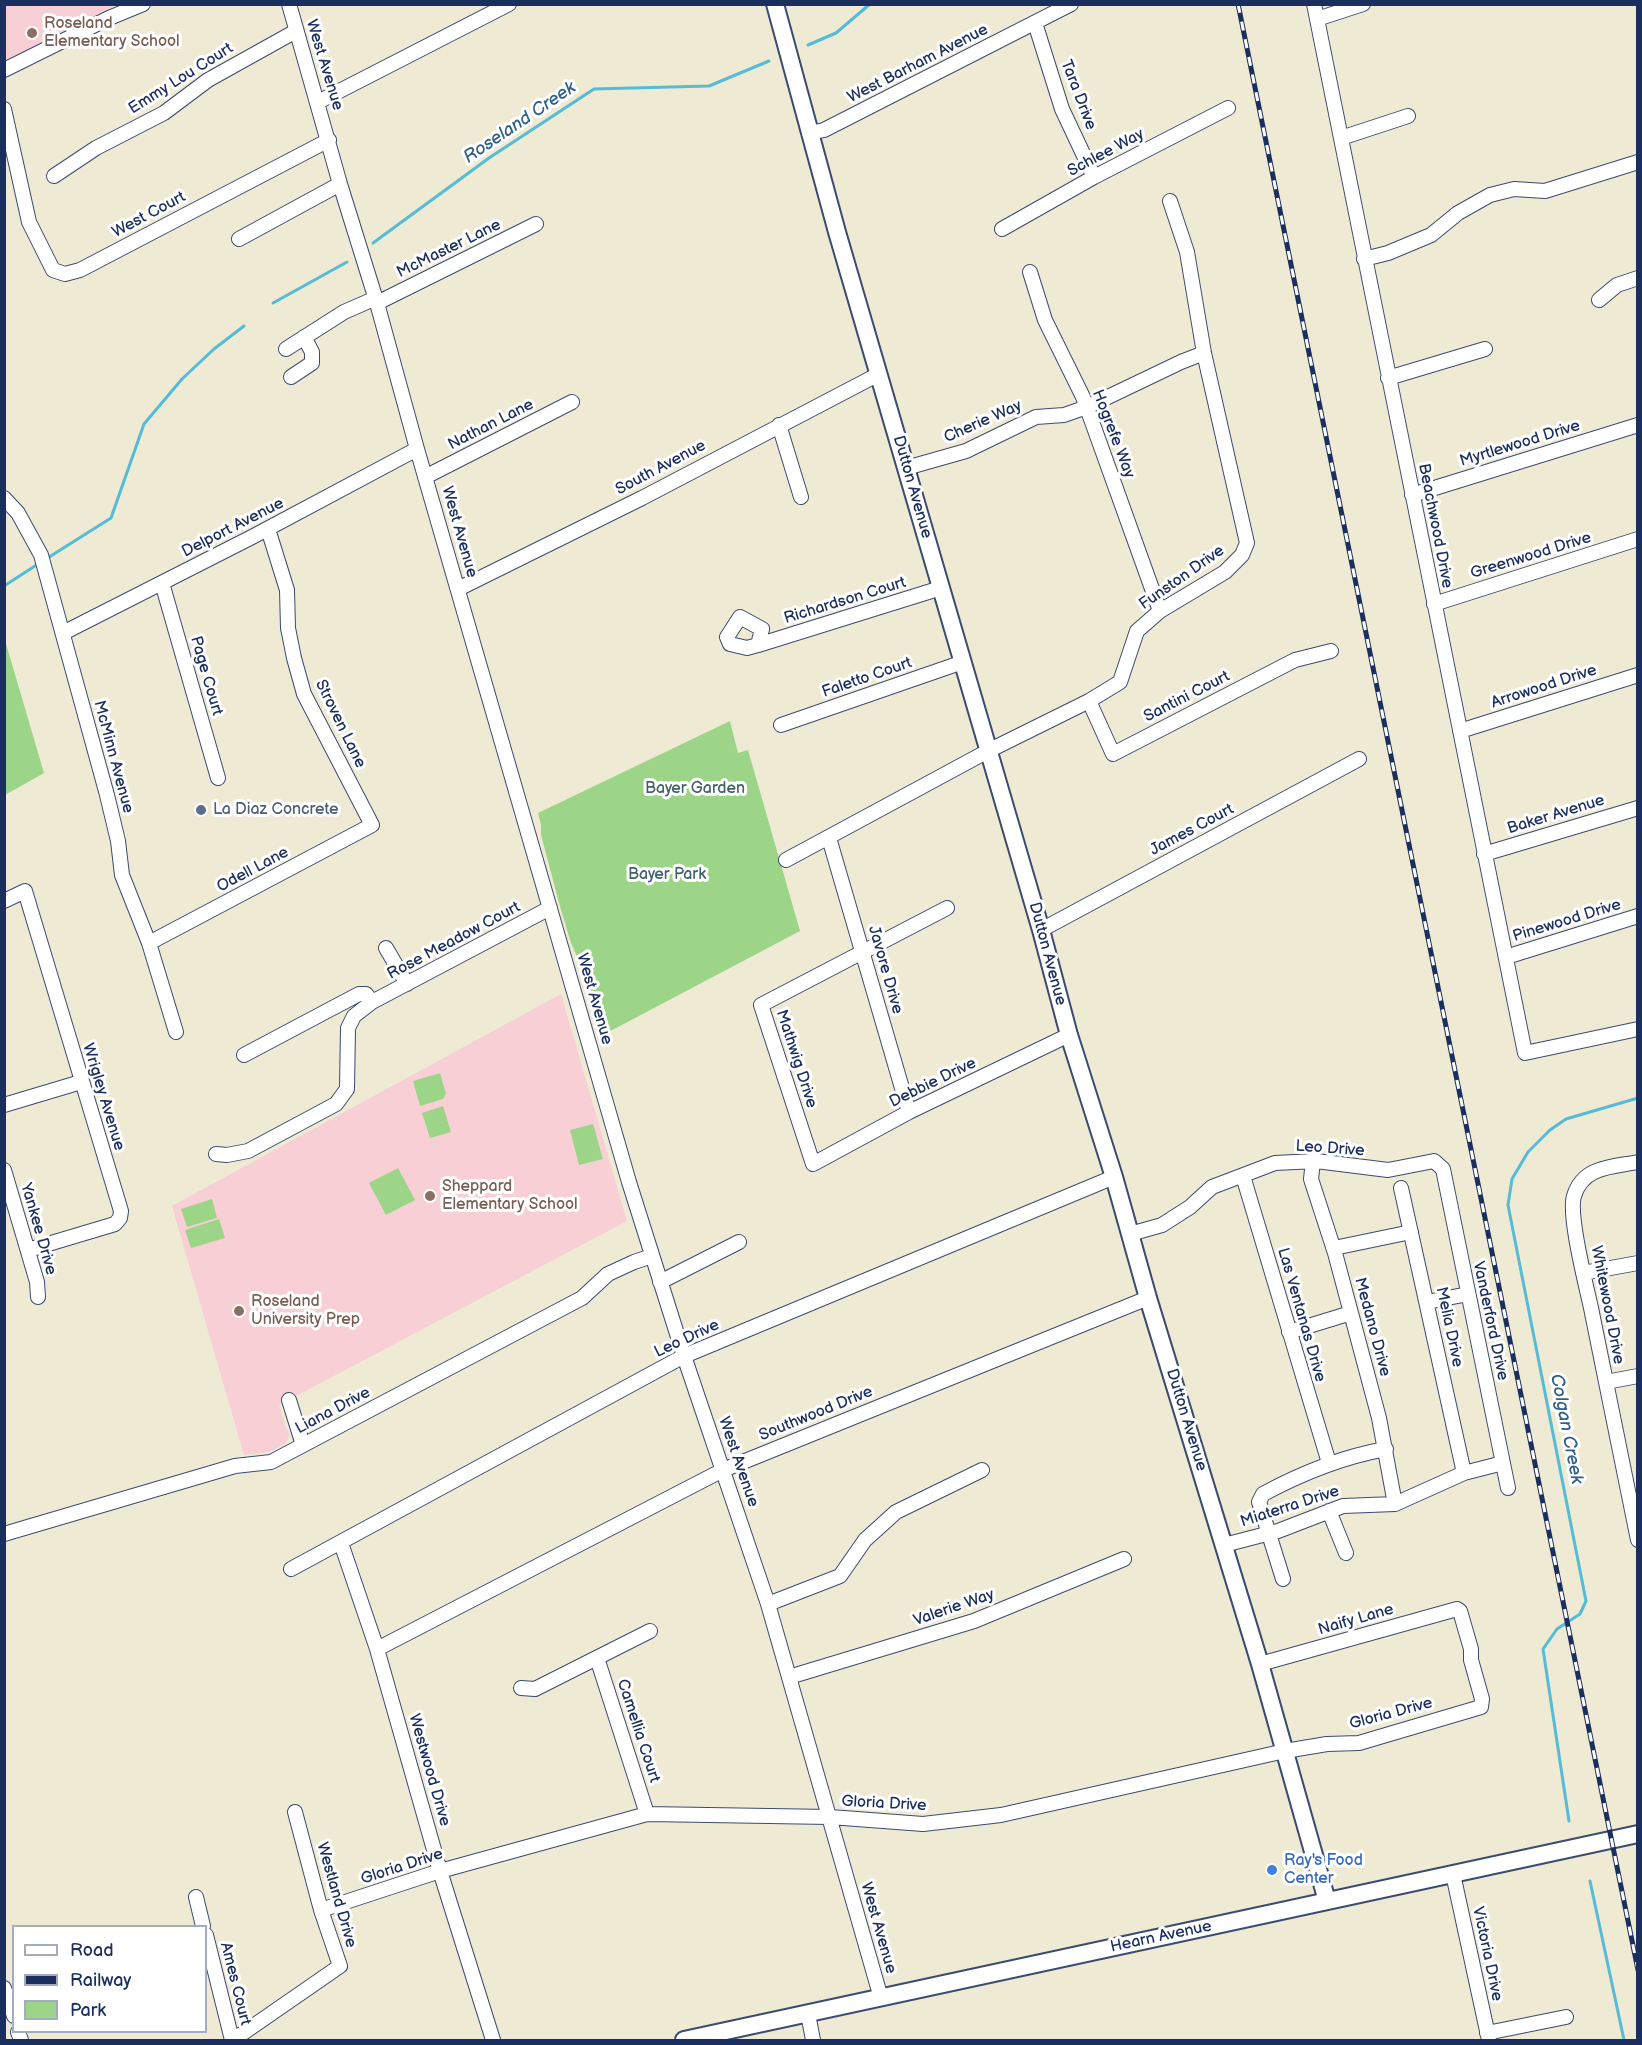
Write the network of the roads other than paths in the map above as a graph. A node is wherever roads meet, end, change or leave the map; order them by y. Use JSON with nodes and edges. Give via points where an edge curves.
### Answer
{"nodes":[{"id":1,"x":143,"y":4,"type":"edge"},
{"id":2,"x":289,"y":4,"type":"edge"},
{"id":3,"x":509,"y":4,"type":"edge"},
{"id":4,"x":775,"y":4,"type":"edge"},
{"id":5,"x":1071,"y":4,"type":"edge"},
{"id":6,"x":1314,"y":4,"type":"edge"},
{"id":7,"x":1363,"y":4,"type":"edge"},
{"id":8,"x":1317,"y":19,"type":"junction"},
{"id":9,"x":1035,"y":23,"type":"junction"},
{"id":10,"x":296,"y":31,"type":"junction"},
{"id":11,"x":4,"y":70,"type":"edge"},
{"id":12,"x":318,"y":102,"type":"junction"},
{"id":13,"x":1227,"y":108,"type":"dead end"},
{"id":14,"x":4,"y":109,"type":"edge"},
{"id":15,"x":1408,"y":116,"type":"dead end"},
{"id":16,"x":809,"y":133,"type":"junction"},
{"id":17,"x":1341,"y":138,"type":"junction"},
{"id":18,"x":329,"y":140,"type":"junction"},
{"id":19,"x":1638,"y":162,"type":"edge"},
{"id":20,"x":54,"y":176,"type":"dead end"},
{"id":21,"x":1095,"y":177,"type":"junction"},
{"id":22,"x":340,"y":184,"type":"junction"},
{"id":23,"x":1170,"y":201,"type":"dead end"},
{"id":24,"x":536,"y":224,"type":"dead end"},
{"id":25,"x":1002,"y":229,"type":"dead end"},
{"id":26,"x":239,"y":239,"type":"dead end"},
{"id":27,"x":1364,"y":259,"type":"junction"},
{"id":28,"x":1030,"y":272,"type":"dead end"},
{"id":29,"x":1638,"y":278,"type":"edge"},
{"id":30,"x":1599,"y":300,"type":"dead end"},
{"id":31,"x":377,"y":301,"type":"junction"},
{"id":32,"x":304,"y":337,"type":"junction"},
{"id":33,"x":286,"y":349,"type":"dead end"},
{"id":34,"x":1485,"y":349,"type":"dead end"},
{"id":35,"x":1204,"y":353,"type":"junction"},
{"id":36,"x":879,"y":374,"type":"junction"},
{"id":37,"x":291,"y":377,"type":"dead end"},
{"id":38,"x":1388,"y":378,"type":"junction"},
{"id":39,"x":572,"y":402,"type":"dead end"},
{"id":40,"x":1087,"y":407,"type":"junction"},
{"id":41,"x":779,"y":425,"type":"junction"},
{"id":42,"x":1638,"y":425,"type":"edge"},
{"id":43,"x":417,"y":449,"type":"junction"},
{"id":44,"x":906,"y":468,"type":"junction"},
{"id":45,"x":425,"y":477,"type":"junction"},
{"id":46,"x":1412,"y":495,"type":"junction"},
{"id":47,"x":801,"y":497,"type":"dead end"},
{"id":48,"x":4,"y":498,"type":"edge"},
{"id":49,"x":268,"y":529,"type":"junction"},
{"id":50,"x":1638,"y":539,"type":"edge"},
{"id":51,"x":162,"y":583,"type":"junction"},
{"id":52,"x":941,"y":588,"type":"junction"},
{"id":53,"x":458,"y":589,"type":"junction"},
{"id":54,"x":1434,"y":604,"type":"junction"},
{"id":55,"x":1160,"y":611,"type":"junction"},
{"id":56,"x":63,"y":633,"type":"junction"},
{"id":57,"x":758,"y":645,"type":"dead end"},
{"id":58,"x":1331,"y":651,"type":"dead end"},
{"id":59,"x":963,"y":662,"type":"junction"},
{"id":60,"x":1638,"y":675,"type":"edge"},
{"id":61,"x":1089,"y":701,"type":"junction"},
{"id":62,"x":781,"y":725,"type":"dead end"},
{"id":63,"x":1460,"y":731,"type":"junction"},
{"id":64,"x":988,"y":751,"type":"junction"},
{"id":65,"x":1359,"y":759,"type":"dead end"},
{"id":66,"x":218,"y":778,"type":"dead end"},
{"id":67,"x":1638,"y":808,"type":"edge"},
{"id":68,"x":372,"y":825,"type":"joint"},
{"id":69,"x":829,"y":838,"type":"junction"},
{"id":70,"x":1484,"y":854,"type":"junction"},
{"id":71,"x":786,"y":860,"type":"dead end"},
{"id":72,"x":4,"y":901,"type":"edge"},
{"id":73,"x":550,"y":908,"type":"junction"},
{"id":74,"x":947,"y":908,"type":"dead end"},
{"id":75,"x":1638,"y":916,"type":"edge"},
{"id":76,"x":1041,"y":930,"type":"junction"},
{"id":77,"x":149,"y":943,"type":"junction"},
{"id":78,"x":386,"y":948,"type":"dead end"},
{"id":79,"x":862,"y":951,"type":"junction"},
{"id":80,"x":1506,"y":957,"type":"junction"},
{"id":81,"x":407,"y":984,"type":"junction"},
{"id":82,"x":372,"y":1002,"type":"junction"},
{"id":83,"x":1638,"y":1029,"type":"edge"},
{"id":84,"x":176,"y":1032,"type":"dead end"},
{"id":85,"x":1069,"y":1035,"type":"junction"},
{"id":86,"x":244,"y":1055,"type":"dead end"},
{"id":87,"x":81,"y":1082,"type":"junction"},
{"id":88,"x":4,"y":1105,"type":"edge"},
{"id":89,"x":909,"y":1112,"type":"junction"},
{"id":90,"x":216,"y":1154,"type":"dead end"},
{"id":91,"x":1313,"y":1161,"type":"junction"},
{"id":92,"x":1638,"y":1162,"type":"edge"},
{"id":93,"x":1437,"y":1163,"type":"joint"},
{"id":94,"x":813,"y":1164,"type":"joint"},
{"id":95,"x":4,"y":1170,"type":"edge"},
{"id":96,"x":1243,"y":1176,"type":"junction"},
{"id":97,"x":1114,"y":1178,"type":"junction"},
{"id":98,"x":1401,"y":1188,"type":"dead end"},
{"id":99,"x":10,"y":1208,"type":"edge"},
{"id":100,"x":1411,"y":1232,"type":"junction"},
{"id":101,"x":1130,"y":1234,"type":"junction"},
{"id":102,"x":739,"y":1242,"type":"dead end"},
{"id":103,"x":1334,"y":1248,"type":"junction"},
{"id":104,"x":28,"y":1250,"type":"junction"},
{"id":105,"x":652,"y":1256,"type":"junction"},
{"id":106,"x":1638,"y":1263,"type":"edge"},
{"id":107,"x":1583,"y":1274,"type":"junction"},
{"id":108,"x":660,"y":1282,"type":"junction"},
{"id":109,"x":1468,"y":1294,"type":"junction"},
{"id":110,"x":38,"y":1297,"type":"dead end"},
{"id":111,"x":1148,"y":1298,"type":"junction"},
{"id":112,"x":1427,"y":1302,"type":"junction"},
{"id":113,"x":1351,"y":1313,"type":"junction"},
{"id":114,"x":1288,"y":1332,"type":"junction"},
{"id":115,"x":684,"y":1356,"type":"junction"},
{"id":116,"x":1638,"y":1376,"type":"edge"},
{"id":117,"x":1606,"y":1382,"type":"junction"},
{"id":118,"x":289,"y":1400,"type":"dead end"},
{"id":119,"x":303,"y":1445,"type":"junction"},
{"id":120,"x":1386,"y":1449,"type":"junction"},
{"id":121,"x":1329,"y":1463,"type":"junction"},
{"id":122,"x":1503,"y":1463,"type":"junction"},
{"id":123,"x":723,"y":1470,"type":"junction"},
{"id":124,"x":982,"y":1470,"type":"dead end"},
{"id":125,"x":1464,"y":1473,"type":"junction"},
{"id":126,"x":1508,"y":1488,"type":"dead end"},
{"id":127,"x":1395,"y":1504,"type":"junction"},
{"id":128,"x":1329,"y":1511,"type":"junction"},
{"id":129,"x":1268,"y":1533,"type":"junction"},
{"id":130,"x":4,"y":1534,"type":"edge"},
{"id":131,"x":1638,"y":1540,"type":"edge"},
{"id":132,"x":341,"y":1543,"type":"junction"},
{"id":133,"x":1224,"y":1545,"type":"junction"},
{"id":134,"x":1346,"y":1552,"type":"dead end"},
{"id":135,"x":1124,"y":1559,"type":"dead end"},
{"id":136,"x":291,"y":1569,"type":"dead end"},
{"id":137,"x":1283,"y":1579,"type":"dead end"},
{"id":138,"x":768,"y":1604,"type":"junction"},
{"id":139,"x":650,"y":1631,"type":"dead end"},
{"id":140,"x":377,"y":1649,"type":"junction"},
{"id":141,"x":597,"y":1658,"type":"junction"},
{"id":142,"x":1260,"y":1664,"type":"junction"},
{"id":143,"x":789,"y":1677,"type":"junction"},
{"id":144,"x":521,"y":1688,"type":"dead end"},
{"id":145,"x":1481,"y":1707,"type":"joint"},
{"id":146,"x":1285,"y":1751,"type":"junction"},
{"id":147,"x":295,"y":1812,"type":"dead end"},
{"id":148,"x":647,"y":1814,"type":"junction"},
{"id":149,"x":830,"y":1817,"type":"junction"},
{"id":150,"x":1638,"y":1834,"type":"edge"},
{"id":151,"x":440,"y":1871,"type":"junction"},
{"id":152,"x":1454,"y":1874,"type":"junction"},
{"id":153,"x":196,"y":1897,"type":"dead end"},
{"id":154,"x":1327,"y":1901,"type":"junction"},
{"id":155,"x":321,"y":1910,"type":"junction"},
{"id":156,"x":203,"y":1925,"type":"edge"},
{"id":157,"x":207,"y":1939,"type":"edge"},
{"id":158,"x":4,"y":1988,"type":"edge"},
{"id":159,"x":881,"y":1998,"type":"junction"},
{"id":160,"x":12,"y":2010,"type":"edge"},
{"id":161,"x":808,"y":2014,"type":"junction"},
{"id":162,"x":1566,"y":2017,"type":"dead end"},
{"id":163,"x":1488,"y":2037,"type":"edge"},
{"id":164,"x":232,"y":2040,"type":"edge"},
{"id":165,"x":493,"y":2040,"type":"edge"},
{"id":166,"x":684,"y":2040,"type":"edge"},
{"id":167,"x":813,"y":2040,"type":"edge"}],
"edges":[{"from":1,"to":11,"type":"street"},
{"from":2,"to":10,"type":"street","name":"West Avenue"},
{"from":3,"to":12,"type":"street"},
{"from":4,"to":16,"type":"main road","name":"Dutton Avenue"},
{"from":5,"to":9,"type":"street","name":"West Barham Avenue"},
{"from":6,"to":8,"type":"street","name":"Beachwood Drive"},
{"from":7,"to":8,"type":"street"},
{"from":8,"to":17,"type":"street","name":"Beachwood Drive"},
{"from":9,"to":16,"type":"street","name":"West Barham Avenue","via":[[824,130]]},
{"from":9,"to":21,"type":"street","name":"Tara Drive","via":[[1062,109]]},
{"from":10,"to":12,"type":"street","name":"West Avenue"},
{"from":10,"to":20,"type":"street","name":"Emmy Lou Court","via":[[208,80],[164,112],[96,148]]},
{"from":12,"to":18,"type":"street","name":"West Avenue"},
{"from":13,"to":21,"type":"street","name":"Schlee Way"},
{"from":14,"to":18,"type":"street","name":"West Court","via":[[29,222],[52,270],[65,274],[80,270]]},
{"from":15,"to":17,"type":"street"},
{"from":16,"to":36,"type":"main road","name":"Dutton Avenue"},
{"from":17,"to":27,"type":"street","name":"Beachwood Drive"},
{"from":18,"to":22,"type":"street","name":"West Avenue"},
{"from":19,"to":27,"type":"street","via":[[1545,191],[1514,189],[1490,195],[1458,213],[1431,235]]},
{"from":21,"to":25,"type":"street","name":"Schlee Way"},
{"from":22,"to":26,"type":"street"},
{"from":22,"to":31,"type":"street","name":"West Avenue"},
{"from":23,"to":35,"type":"street","name":"Funston Drive","via":[[1187,252]]},
{"from":24,"to":31,"type":"street","name":"McMaster Lane"},
{"from":27,"to":38,"type":"street","name":"Beachwood Drive"},
{"from":28,"to":40,"type":"street","name":"Hogrefe Way","via":[[1045,320]]},
{"from":29,"to":30,"type":"street","via":[[1617,285]]},
{"from":31,"to":32,"type":"street","name":"McMaster Lane","via":[[344,312]]},
{"from":31,"to":43,"type":"street","name":"West Avenue"},
{"from":32,"to":33,"type":"street","name":"McMaster Lane"},
{"from":32,"to":37,"type":"street","via":[[312,352],[312,363]]},
{"from":34,"to":38,"type":"street"},
{"from":35,"to":40,"type":"street","name":"Cherie Way"},
{"from":35,"to":55,"type":"street","name":"Funston Drive","via":[[1247,543],[1242,555],[1225,572]]},
{"from":36,"to":41,"type":"street","name":"South Avenue"},
{"from":36,"to":44,"type":"main road","name":"Dutton Avenue"},
{"from":38,"to":46,"type":"street","name":"Beachwood Drive"},
{"from":39,"to":45,"type":"street","name":"Nathan Lane"},
{"from":40,"to":44,"type":"street","name":"Cherie Way","via":[[1058,416],[1036,417],[966,451]]},
{"from":40,"to":55,"type":"street","name":"Hogrefe Way"},
{"from":41,"to":47,"type":"street"},
{"from":41,"to":53,"type":"street","name":"South Avenue"},
{"from":42,"to":46,"type":"street","name":"Myrtlewood Drive"},
{"from":43,"to":45,"type":"street","name":"West Avenue"},
{"from":43,"to":49,"type":"street","name":"Delport Avenue"},
{"from":44,"to":52,"type":"main road","name":"Dutton Avenue"},
{"from":45,"to":53,"type":"street","name":"West Avenue"},
{"from":46,"to":54,"type":"street","name":"Beachwood Drive"},
{"from":48,"to":56,"type":"street","name":"McMinn Avenue","via":[[18,513],[41,555]]},
{"from":49,"to":51,"type":"street","name":"Delport Avenue"},
{"from":49,"to":68,"type":"street","name":"Stroven Lane","via":[[287,590],[288,628],[304,694]]},
{"from":50,"to":54,"type":"street","name":"Greenwood Drive"},
{"from":51,"to":56,"type":"street","name":"Delport Avenue"},
{"from":51,"to":66,"type":"street","name":"Page Court"},
{"from":52,"to":57,"type":"street","name":"Richardson Court"},
{"from":52,"to":59,"type":"main road","name":"Dutton Avenue"},
{"from":53,"to":73,"type":"street","name":"West Avenue"},
{"from":54,"to":63,"type":"street","name":"Beachwood Drive"},
{"from":55,"to":61,"type":"street","name":"Funston Drive","via":[[1137,631],[1120,682]]},
{"from":56,"to":77,"type":"street","name":"McMinn Avenue","via":[[107,795],[122,875]]},
{"from":58,"to":61,"type":"street","name":"Santini Court","via":[[1295,660],[1113,754]]},
{"from":59,"to":62,"type":"street","name":"Faletto Court"},
{"from":59,"to":64,"type":"main road","name":"Dutton Avenue"},
{"from":60,"to":63,"type":"street","name":"Arrowood Drive"},
{"from":61,"to":64,"type":"street","name":"Funston Drive"},
{"from":63,"to":70,"type":"street","name":"Beachwood Drive"},
{"from":64,"to":69,"type":"street","name":"Funston Drive"},
{"from":64,"to":76,"type":"main road","name":"Dutton Avenue"},
{"from":65,"to":76,"type":"street","name":"James Court"},
{"from":67,"to":70,"type":"street","name":"Baker Avenue"},
{"from":68,"to":77,"type":"street","name":"Odell Lane"},
{"from":69,"to":71,"type":"street","name":"Funston Drive"},
{"from":69,"to":79,"type":"street","name":"Javore Drive"},
{"from":70,"to":80,"type":"street","name":"Beachwood Drive"},
{"from":72,"to":87,"type":"street","name":"Wrigley Avenue","via":[[25,891]]},
{"from":73,"to":81,"type":"street","name":"Rose Meadow Court"},
{"from":73,"to":105,"type":"street","name":"West Avenue"},
{"from":74,"to":79,"type":"street"},
{"from":75,"to":80,"type":"street","name":"Pinewood Drive"},
{"from":76,"to":85,"type":"main road","name":"Dutton Avenue"},
{"from":77,"to":84,"type":"street","name":"McMinn Avenue"},
{"from":78,"to":81,"type":"street"},
{"from":79,"to":89,"type":"street","name":"Javore Drive"},
{"from":79,"to":94,"type":"street","name":"Mathwig Drive","via":[[761,1005]]},
{"from":80,"to":83,"type":"street","name":"Beachwood Drive","via":[[1525,1053]]},
{"from":81,"to":82,"type":"street","name":"Rose Meadow Court"},
{"from":82,"to":86,"type":"street","via":[[366,994],[359,994]]},
{"from":82,"to":90,"type":"street","name":"Rose Meadow Court","via":[[354,1016],[348,1028],[349,1081],[336,1104],[248,1151]]},
{"from":85,"to":89,"type":"street","name":"Debbie Drive"},
{"from":85,"to":97,"type":"main road","name":"Dutton Avenue"},
{"from":87,"to":88,"type":"street"},
{"from":87,"to":104,"type":"street","name":"Wrigley Avenue","via":[[119,1203],[120,1218],[107,1227]]},
{"from":89,"to":94,"type":"street","name":"Debbie Drive"},
{"from":91,"to":93,"type":"street","name":"Leo Drive","via":[[1388,1170]]},
{"from":91,"to":96,"type":"street","name":"Leo Drive","via":[[1275,1163]]},
{"from":91,"to":103,"type":"street","name":"Medano Drive","via":[[1311,1179]]},
{"from":92,"to":107,"type":"street","name":"Whitewood Drive","via":[[1590,1173],[1574,1196],[1572,1209]]},
{"from":93,"to":109,"type":"street","name":"Vanderford Drive","via":[[1443,1169]]},
{"from":95,"to":99,"type":"street","name":"Yankee Drive"},
{"from":96,"to":101,"type":"street","name":"Leo Drive","via":[[1212,1187],[1162,1225]]},
{"from":96,"to":114,"type":"street","name":"Las Ventanas Drive"},
{"from":97,"to":101,"type":"main road","name":"Dutton Avenue"},
{"from":97,"to":115,"type":"street","name":"Leo Drive"},
{"from":98,"to":100,"type":"street","name":"Melia Drive"},
{"from":99,"to":104,"type":"street","name":"Yankee Drive"},
{"from":100,"to":103,"type":"street"},
{"from":100,"to":112,"type":"street","name":"Melia Drive"},
{"from":101,"to":111,"type":"main road","name":"Dutton Avenue"},
{"from":102,"to":108,"type":"street"},
{"from":103,"to":113,"type":"street","name":"Medano Drive"},
{"from":104,"to":110,"type":"street","name":"Yankee Drive"},
{"from":105,"to":108,"type":"street","name":"West Avenue"},
{"from":105,"to":119,"type":"street","name":"Liana Drive","via":[[608,1274],[582,1298]]},
{"from":106,"to":107,"type":"street"},
{"from":107,"to":117,"type":"street","name":"Whitewood Drive"},
{"from":108,"to":115,"type":"street","name":"West Avenue"},
{"from":109,"to":112,"type":"street"},
{"from":109,"to":122,"type":"street","name":"Vanderford Drive"},
{"from":111,"to":123,"type":"street","name":"Southwood Drive"},
{"from":111,"to":133,"type":"main road","name":"Dutton Avenue"},
{"from":112,"to":125,"type":"street","name":"Melia Drive"},
{"from":113,"to":114,"type":"street"},
{"from":113,"to":120,"type":"street","name":"Medano Drive"},
{"from":114,"to":121,"type":"street","name":"Las Ventanas Drive"},
{"from":115,"to":123,"type":"street","name":"West Avenue"},
{"from":115,"to":132,"type":"street","name":"Leo Drive"},
{"from":116,"to":117,"type":"street"},
{"from":117,"to":131,"type":"street","name":"Whitewood Drive"},
{"from":118,"to":119,"type":"street"},
{"from":119,"to":130,"type":"street","name":"Liana Drive","via":[[271,1462],[235,1466]]},
{"from":120,"to":121,"type":"street"},
{"from":120,"to":127,"type":"street","name":"Medano Drive"},
{"from":121,"to":129,"type":"street","via":[[1263,1494],[1259,1502]]},
{"from":122,"to":125,"type":"street","name":"Miaterra Drive"},
{"from":122,"to":126,"type":"street","name":"Vanderford Drive"},
{"from":123,"to":138,"type":"street","name":"West Avenue"},
{"from":123,"to":140,"type":"street","name":"Southwood Drive"},
{"from":124,"to":138,"type":"street","via":[[896,1512],[865,1540],[840,1576]]},
{"from":125,"to":127,"type":"street","name":"Miaterra Drive"},
{"from":127,"to":128,"type":"street","name":"Miaterra Drive","via":[[1348,1505]]},
{"from":128,"to":129,"type":"street","name":"Miaterra Drive"},
{"from":128,"to":134,"type":"street"},
{"from":129,"to":133,"type":"street","name":"Miaterra Drive"},
{"from":129,"to":137,"type":"street"},
{"from":132,"to":136,"type":"street","name":"Leo Drive"},
{"from":132,"to":140,"type":"street","name":"Westwood Drive"},
{"from":133,"to":142,"type":"main road","name":"Dutton Avenue"},
{"from":135,"to":143,"type":"street","name":"Valerie Way","via":[[974,1621]]},
{"from":138,"to":143,"type":"street","name":"West Avenue"},
{"from":139,"to":141,"type":"street"},
{"from":140,"to":151,"type":"street","name":"Westwood Drive"},
{"from":141,"to":144,"type":"street","via":[[535,1689]]},
{"from":141,"to":148,"type":"street","name":"Camellia Court"},
{"from":142,"to":145,"type":"street","name":"Naify Lane","via":[[1457,1609],[1471,1649]]},
{"from":142,"to":146,"type":"main road","name":"Dutton Avenue"},
{"from":143,"to":149,"type":"street","name":"West Avenue"},
{"from":145,"to":146,"type":"street","name":"Gloria Drive","via":[[1359,1743]]},
{"from":146,"to":149,"type":"street","name":"Gloria Drive","via":[[1001,1815],[923,1824]]},
{"from":146,"to":154,"type":"main road","name":"Dutton Avenue"},
{"from":147,"to":155,"type":"street","name":"Westland Drive"},
{"from":148,"to":149,"type":"street","name":"Gloria Drive"},
{"from":148,"to":151,"type":"street","name":"Gloria Drive"},
{"from":149,"to":159,"type":"street","name":"West Avenue"},
{"from":150,"to":152,"type":"main road","name":"Hearn Avenue"},
{"from":151,"to":155,"type":"street","name":"Gloria Drive"},
{"from":151,"to":165,"type":"street","name":"Westwood Drive"},
{"from":152,"to":154,"type":"main road","name":"Hearn Avenue"},
{"from":152,"to":163,"type":"street","name":"Victoria Drive"},
{"from":153,"to":156,"type":"street","name":"Ames Court"},
{"from":154,"to":159,"type":"main road","name":"Hearn Avenue"},
{"from":155,"to":164,"type":"street","name":"Westland Drive","via":[[340,1966]]},
{"from":157,"to":164,"type":"street","name":"Ames Court"},
{"from":158,"to":160,"type":"street"},
{"from":159,"to":161,"type":"main road","name":"Hearn Avenue"},
{"from":161,"to":166,"type":"main road","name":"Hearn Avenue"},
{"from":161,"to":167,"type":"street"},
{"from":162,"to":163,"type":"street"}]}
